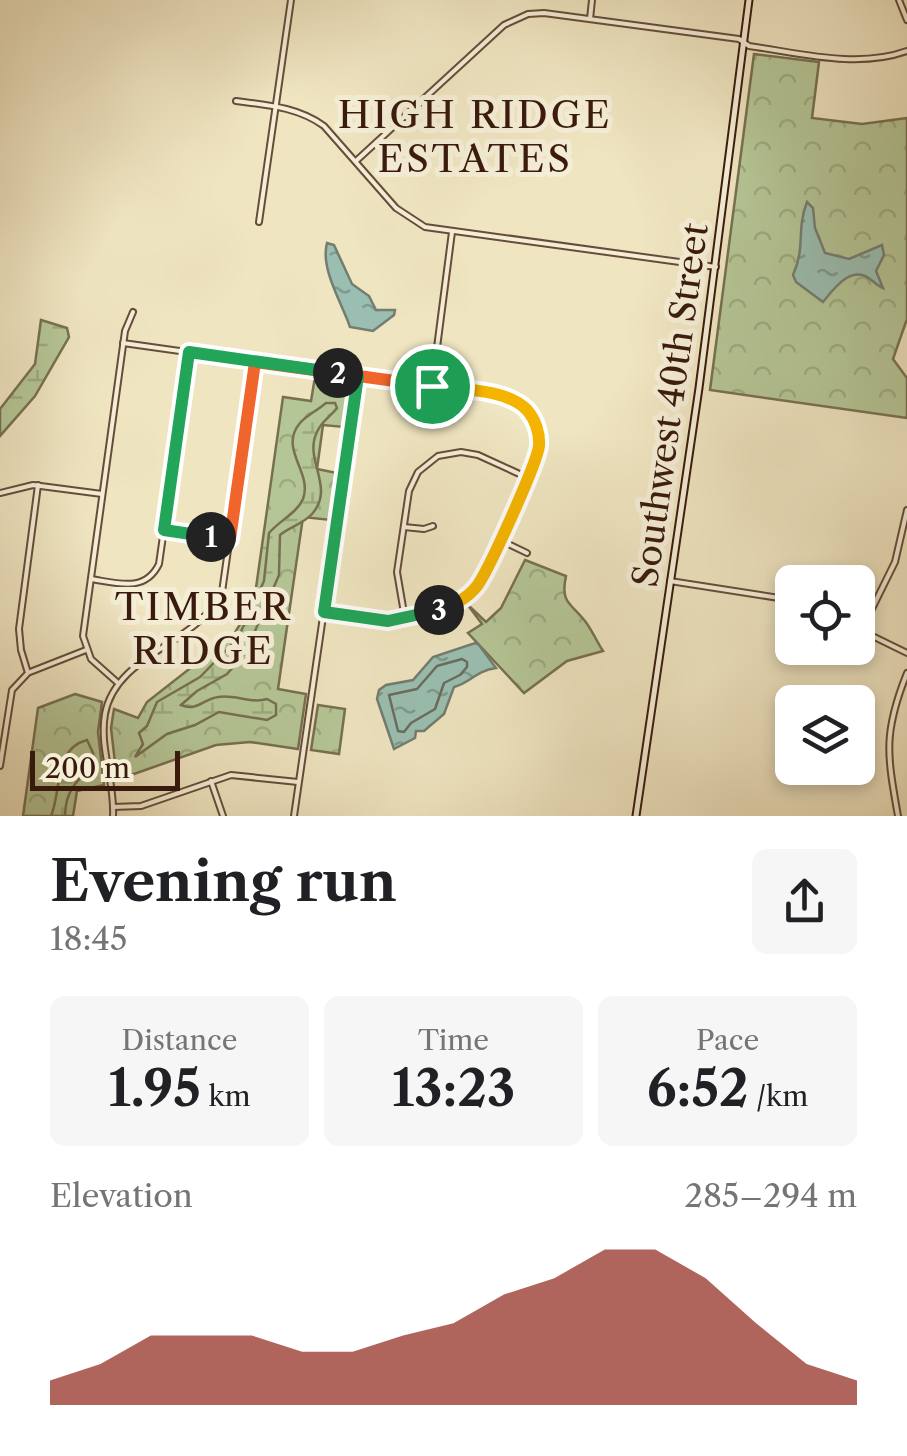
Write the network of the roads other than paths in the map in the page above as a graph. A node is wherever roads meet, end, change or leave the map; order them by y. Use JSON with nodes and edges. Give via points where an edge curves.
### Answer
{"nodes":[{"id":1,"x":291,"y":0,"type":"edge"},
{"id":2,"x":592,"y":0,"type":"edge"},
{"id":3,"x":749,"y":0,"type":"edge"},
{"id":4,"x":899,"y":0,"type":"edge"},
{"id":5,"x":590,"y":19,"type":"junction"},
{"id":6,"x":907,"y":20,"type":"edge"},
{"id":7,"x":744,"y":43,"type":"junction"},
{"id":8,"x":907,"y":51,"type":"edge"},
{"id":9,"x":236,"y":100,"type":"dead end"},
{"id":10,"x":275,"y":106,"type":"junction"},
{"id":11,"x":356,"y":160,"type":"junction"},
{"id":12,"x":259,"y":222,"type":"dead end"},
{"id":13,"x":452,"y":232,"type":"junction"},
{"id":14,"x":716,"y":268,"type":"junction"},
{"id":15,"x":133,"y":312,"type":"dead end"},
{"id":16,"x":123,"y":343,"type":"junction"},
{"id":17,"x":189,"y":352,"type":"junction"},
{"id":18,"x":255,"y":362,"type":"junction"},
{"id":19,"x":358,"y":376,"type":"junction"},
{"id":20,"x":432,"y":386,"type":"junction"},
{"id":21,"x":528,"y":478,"type":"junction"},
{"id":22,"x":38,"y":486,"type":"junction"},
{"id":23,"x":0,"y":493,"type":"edge"},
{"id":24,"x":102,"y":494,"type":"junction"},
{"id":25,"x":907,"y":510,"type":"edge"},
{"id":26,"x":433,"y":526,"type":"dead end"},
{"id":27,"x":404,"y":527,"type":"junction"},
{"id":28,"x":164,"y":530,"type":"junction"},
{"id":29,"x":230,"y":539,"type":"junction"},
{"id":30,"x":499,"y":540,"type":"junction"},
{"id":31,"x":527,"y":553,"type":"dead end"},
{"id":32,"x":90,"y":579,"type":"junction"},
{"id":33,"x":670,"y":581,"type":"junction"},
{"id":34,"x":775,"y":597,"type":"edge"},
{"id":35,"x":875,"y":601,"type":"edge"},
{"id":36,"x":324,"y":612,"type":"junction"},
{"id":37,"x":405,"y":618,"type":"junction"},
{"id":38,"x":875,"y":638,"type":"edge"},
{"id":39,"x":86,"y":650,"type":"junction"},
{"id":40,"x":907,"y":653,"type":"edge"},
{"id":41,"x":28,"y":673,"type":"junction"},
{"id":42,"x":907,"y":673,"type":"edge"},
{"id":43,"x":119,"y":684,"type":"junction"},
{"id":44,"x":0,"y":712,"type":"edge"},
{"id":45,"x":7,"y":713,"type":"junction"},
{"id":46,"x":0,"y":766,"type":"edge"},
{"id":47,"x":211,"y":781,"type":"junction"},
{"id":48,"x":299,"y":782,"type":"junction"},
{"id":49,"x":113,"y":808,"type":"junction"},
{"id":50,"x":113,"y":816,"type":"edge"},
{"id":51,"x":223,"y":816,"type":"edge"},
{"id":52,"x":294,"y":816,"type":"edge"},
{"id":53,"x":636,"y":816,"type":"edge"},
{"id":54,"x":898,"y":816,"type":"edge"}],
"edges":[{"from":1,"to":10,"type":"street"},
{"from":2,"to":5,"type":"street"},
{"from":3,"to":7,"type":"main road","name":"Southwest 40th Street"},
{"from":4,"to":6,"type":"street"},
{"from":5,"to":7,"type":"street"},
{"from":5,"to":11,"type":"street","via":[[536,13],[511,20]]},
{"from":7,"to":8,"type":"street","via":[[847,59]]},
{"from":7,"to":14,"type":"main road","name":"Southwest 40th Street"},
{"from":9,"to":10,"type":"street"},
{"from":10,"to":11,"type":"street","via":[[318,122]]},
{"from":10,"to":12,"type":"street"},
{"from":11,"to":13,"type":"street","via":[[412,220]]},
{"from":13,"to":14,"type":"street"},
{"from":13,"to":20,"type":"street"},
{"from":14,"to":33,"type":"main road","name":"Southwest 40th Street"},
{"from":15,"to":16,"type":"street"},
{"from":16,"to":17,"type":"street"},
{"from":16,"to":24,"type":"street"},
{"from":17,"to":18,"type":"street"},
{"from":17,"to":28,"type":"street"},
{"from":18,"to":19,"type":"street"},
{"from":18,"to":29,"type":"street"},
{"from":19,"to":20,"type":"street"},
{"from":19,"to":36,"type":"street"},
{"from":20,"to":21,"type":"street","via":[[505,397],[528,411],[539,440]]},
{"from":21,"to":27,"type":"street","via":[[466,452],[450,452],[428,462],[411,485]]},
{"from":21,"to":30,"type":"street"},
{"from":22,"to":23,"type":"street"},
{"from":22,"to":24,"type":"street"},
{"from":22,"to":41,"type":"street","via":[[19,629]]},
{"from":24,"to":32,"type":"street"},
{"from":25,"to":35,"type":"street","via":[[896,562]]},
{"from":26,"to":27,"type":"street"},
{"from":27,"to":37,"type":"street","via":[[397,585]]},
{"from":28,"to":29,"type":"street"},
{"from":28,"to":32,"type":"street","via":[[160,564],[149,579]]},
{"from":29,"to":43,"type":"street","via":[[214,606]]},
{"from":30,"to":31,"type":"street"},
{"from":30,"to":37,"type":"street","via":[[482,578],[464,598]]},
{"from":32,"to":39,"type":"street"},
{"from":33,"to":34,"type":"street"},
{"from":33,"to":53,"type":"main road","name":"Southwest 40th Street"},
{"from":36,"to":37,"type":"street"},
{"from":36,"to":48,"type":"street"},
{"from":38,"to":40,"type":"street"},
{"from":39,"to":41,"type":"street"},
{"from":39,"to":43,"type":"street"},
{"from":41,"to":45,"type":"street","via":[[12,690]]},
{"from":42,"to":54,"type":"street","via":[[888,737]]},
{"from":43,"to":49,"type":"street","via":[[104,723]]},
{"from":44,"to":45,"type":"street"},
{"from":45,"to":46,"type":"street"},
{"from":47,"to":48,"type":"street","via":[[241,774]]},
{"from":47,"to":49,"type":"street","via":[[141,806]]},
{"from":47,"to":51,"type":"street"},
{"from":48,"to":52,"type":"street"},
{"from":49,"to":50,"type":"street"}]}
